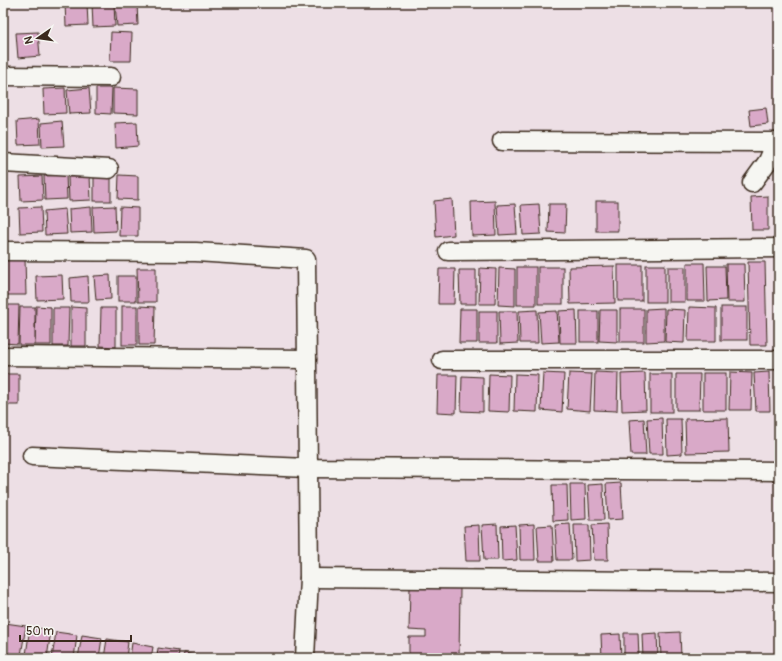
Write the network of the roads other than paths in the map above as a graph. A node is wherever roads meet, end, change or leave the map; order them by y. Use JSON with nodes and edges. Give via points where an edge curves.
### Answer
{"nodes":[{"id":1,"x":3,"y":76,"type":"edge"},
{"id":2,"x":111,"y":77,"type":"dead end"},
{"id":3,"x":502,"y":141,"type":"dead end"},
{"id":4,"x":777,"y":142,"type":"edge"},
{"id":5,"x":3,"y":163,"type":"edge"},
{"id":6,"x":109,"y":169,"type":"dead end"},
{"id":7,"x":752,"y":183,"type":"dead end"},
{"id":8,"x":779,"y":248,"type":"edge"},
{"id":9,"x":3,"y":251,"type":"edge"},
{"id":10,"x":448,"y":251,"type":"dead end"},
{"id":11,"x":3,"y":356,"type":"edge"},
{"id":12,"x":307,"y":359,"type":"junction"},
{"id":13,"x":442,"y":360,"type":"dead end"},
{"id":14,"x":779,"y":360,"type":"edge"},
{"id":15,"x":32,"y":456,"type":"dead end"},
{"id":16,"x":307,"y":468,"type":"junction"},
{"id":17,"x":779,"y":471,"type":"edge"},
{"id":18,"x":309,"y":578,"type":"junction"},
{"id":19,"x":779,"y":582,"type":"edge"},
{"id":20,"x":305,"y":658,"type":"edge"}],
"edges":[{"from":1,"to":2,"type":"street"},
{"from":3,"to":4,"type":"street"},
{"from":4,"to":7,"type":"street"},
{"from":5,"to":6,"type":"street"},
{"from":8,"to":10,"type":"street"},
{"from":9,"to":12,"type":"street","via":[[189,252],[306,259]]},
{"from":11,"to":12,"type":"street"},
{"from":12,"to":16,"type":"street"},
{"from":13,"to":14,"type":"street"},
{"from":15,"to":16,"type":"street"},
{"from":16,"to":17,"type":"street"},
{"from":16,"to":18,"type":"street"},
{"from":18,"to":19,"type":"street"},
{"from":18,"to":20,"type":"street"}]}
